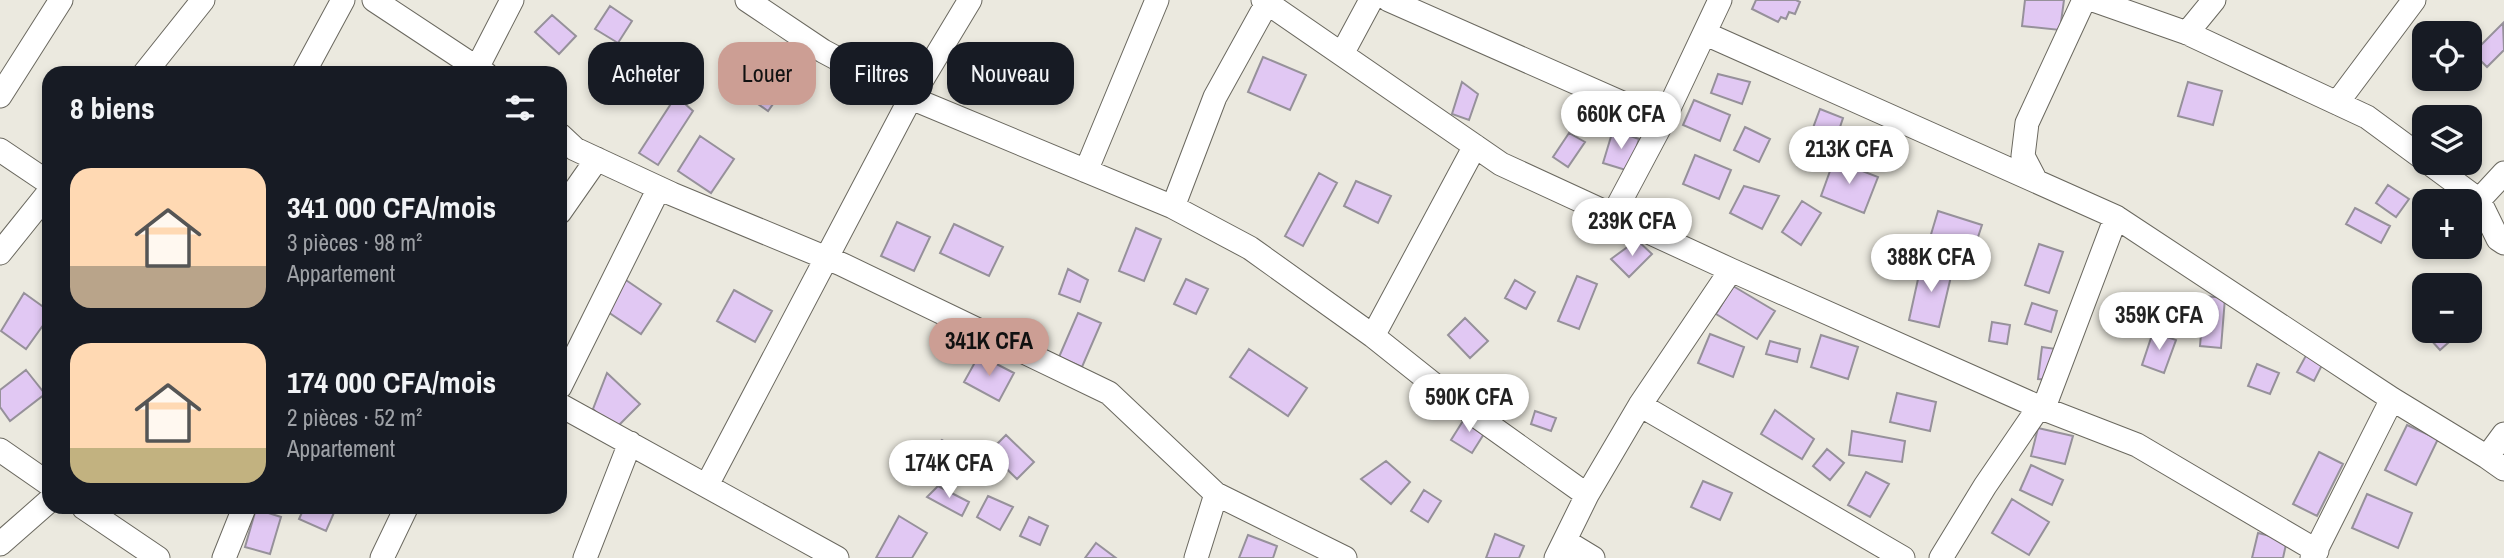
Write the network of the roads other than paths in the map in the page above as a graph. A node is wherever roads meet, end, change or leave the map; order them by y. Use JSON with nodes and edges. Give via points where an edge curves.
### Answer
{"nodes":[{"id":1,"x":61,"y":0,"type":"edge"},
{"id":2,"x":203,"y":0,"type":"edge"},
{"id":3,"x":343,"y":0,"type":"edge"},
{"id":4,"x":374,"y":0,"type":"edge"},
{"id":5,"x":512,"y":0,"type":"edge"},
{"id":6,"x":747,"y":0,"type":"edge"},
{"id":7,"x":970,"y":0,"type":"edge"},
{"id":8,"x":1157,"y":0,"type":"edge"},
{"id":9,"x":1371,"y":0,"type":"edge"},
{"id":10,"x":1389,"y":0,"type":"edge"},
{"id":11,"x":1720,"y":0,"type":"edge"},
{"id":12,"x":2084,"y":0,"type":"edge"},
{"id":13,"x":2093,"y":0,"type":"edge"},
{"id":14,"x":2214,"y":0,"type":"edge"},
{"id":15,"x":2414,"y":0,"type":"edge"},
{"id":16,"x":1265,"y":2,"type":"edge"},
{"id":17,"x":2187,"y":33,"type":"junction"},
{"id":18,"x":1706,"y":34,"type":"junction"},
{"id":19,"x":1342,"y":54,"type":"junction"},
{"id":20,"x":830,"y":55,"type":"edge"},
{"id":21,"x":933,"y":61,"type":"edge"},
{"id":22,"x":150,"y":66,"type":"edge"},
{"id":23,"x":307,"y":66,"type":"edge"},
{"id":24,"x":474,"y":66,"type":"edge"},
{"id":25,"x":484,"y":66,"type":"edge"},
{"id":26,"x":0,"y":96,"type":"edge"},
{"id":27,"x":2337,"y":103,"type":"junction"},
{"id":28,"x":907,"y":105,"type":"edge"},
{"id":29,"x":928,"y":105,"type":"edge"},
{"id":30,"x":1663,"y":121,"type":"junction"},
{"id":31,"x":567,"y":142,"type":"edge"},
{"id":32,"x":1475,"y":146,"type":"junction"},
{"id":33,"x":0,"y":150,"type":"edge"},
{"id":34,"x":2412,"y":150,"type":"edge"},
{"id":35,"x":597,"y":159,"type":"junction"},
{"id":36,"x":1086,"y":171,"type":"junction"},
{"id":37,"x":2504,"y":173,"type":"edge"},
{"id":38,"x":2445,"y":175,"type":"edge"},
{"id":39,"x":42,"y":178,"type":"edge"},
{"id":40,"x":2036,"y":181,"type":"junction"},
{"id":41,"x":659,"y":188,"type":"junction"},
{"id":42,"x":2464,"y":189,"type":"edge"},
{"id":43,"x":2482,"y":197,"type":"edge"},
{"id":44,"x":42,"y":201,"type":"edge"},
{"id":45,"x":567,"y":202,"type":"edge"},
{"id":46,"x":2482,"y":206,"type":"edge"},
{"id":47,"x":1174,"y":207,"type":"junction"},
{"id":48,"x":1613,"y":215,"type":"junction"},
{"id":49,"x":2116,"y":217,"type":"junction"},
{"id":50,"x":2504,"y":243,"type":"edge"},
{"id":51,"x":0,"y":253,"type":"edge"},
{"id":52,"x":826,"y":258,"type":"junction"},
{"id":53,"x":1731,"y":270,"type":"junction"},
{"id":54,"x":1373,"y":336,"type":"junction"},
{"id":55,"x":567,"y":373,"type":"edge"},
{"id":56,"x":2392,"y":399,"type":"junction"},
{"id":57,"x":1640,"y":405,"type":"junction"},
{"id":58,"x":2039,"y":407,"type":"junction"},
{"id":59,"x":567,"y":409,"type":"edge"},
{"id":60,"x":2504,"y":434,"type":"edge"},
{"id":61,"x":630,"y":443,"type":"junction"},
{"id":62,"x":0,"y":450,"type":"edge"},
{"id":63,"x":2496,"y":463,"type":"edge"},
{"id":64,"x":42,"y":479,"type":"edge"},
{"id":65,"x":706,"y":485,"type":"junction"},
{"id":66,"x":1216,"y":494,"type":"junction"},
{"id":67,"x":1587,"y":495,"type":"junction"},
{"id":68,"x":42,"y":507,"type":"edge"},
{"id":69,"x":93,"y":514,"type":"edge"},
{"id":70,"x":242,"y":514,"type":"edge"},
{"id":71,"x":403,"y":514,"type":"edge"},
{"id":72,"x":0,"y":544,"type":"edge"},
{"id":73,"x":1560,"y":550,"type":"edge"},
{"id":74,"x":2315,"y":554,"type":"edge"},
{"id":75,"x":158,"y":558,"type":"edge"},
{"id":76,"x":224,"y":558,"type":"edge"},
{"id":77,"x":382,"y":558,"type":"edge"},
{"id":78,"x":585,"y":558,"type":"edge"},
{"id":79,"x":837,"y":558,"type":"edge"},
{"id":80,"x":1196,"y":558,"type":"edge"},
{"id":81,"x":1345,"y":558,"type":"edge"},
{"id":82,"x":1593,"y":558,"type":"edge"},
{"id":83,"x":1903,"y":558,"type":"edge"},
{"id":84,"x":1941,"y":558,"type":"edge"}],
"edges":[{"from":1,"to":26,"type":"street"},
{"from":2,"to":22,"type":"street"},
{"from":3,"to":23,"type":"street"},
{"from":4,"to":24,"type":"street"},
{"from":5,"to":25,"type":"street"},
{"from":6,"to":20,"type":"street"},
{"from":7,"to":21,"type":"street"},
{"from":8,"to":36,"type":"street"},
{"from":9,"to":19,"type":"street"},
{"from":10,"to":30,"type":"street"},
{"from":11,"to":18,"type":"street"},
{"from":12,"to":40,"type":"street","via":[[2027,123],[2023,156]]},
{"from":13,"to":17,"type":"street"},
{"from":14,"to":17,"type":"street"},
{"from":15,"to":27,"type":"street"},
{"from":16,"to":19,"type":"street"},
{"from":16,"to":47,"type":"street","via":[[1215,97]]},
{"from":17,"to":27,"type":"street"},
{"from":18,"to":30,"type":"street"},
{"from":18,"to":40,"type":"street"},
{"from":19,"to":32,"type":"street"},
{"from":27,"to":34,"type":"street","via":[[2367,117]]},
{"from":28,"to":52,"type":"street"},
{"from":29,"to":36,"type":"street"},
{"from":30,"to":48,"type":"street"},
{"from":31,"to":35,"type":"street"},
{"from":32,"to":48,"type":"street","via":[[1501,164]]},
{"from":32,"to":54,"type":"street"},
{"from":33,"to":39,"type":"street"},
{"from":35,"to":41,"type":"street"},
{"from":35,"to":45,"type":"street"},
{"from":36,"to":47,"type":"street"},
{"from":37,"to":43,"type":"street"},
{"from":38,"to":42,"type":"street"},
{"from":40,"to":49,"type":"street"},
{"from":41,"to":52,"type":"street"},
{"from":41,"to":55,"type":"street"},
{"from":44,"to":51,"type":"street"},
{"from":46,"to":50,"type":"street"},
{"from":47,"to":54,"type":"street","via":[[1250,248]]},
{"from":48,"to":53,"type":"street"},
{"from":49,"to":56,"type":"street"},
{"from":49,"to":58,"type":"street","via":[[2046,402]]},
{"from":52,"to":65,"type":"street"},
{"from":52,"to":66,"type":"street","via":[[1109,393]]},
{"from":53,"to":57,"type":"street"},
{"from":53,"to":58,"type":"street"},
{"from":54,"to":67,"type":"street"},
{"from":56,"to":63,"type":"street"},
{"from":56,"to":74,"type":"street"},
{"from":57,"to":67,"type":"street"},
{"from":57,"to":83,"type":"street"},
{"from":58,"to":74,"type":"street","via":[[2137,445]]},
{"from":58,"to":84,"type":"street"},
{"from":59,"to":61,"type":"street"},
{"from":60,"to":63,"type":"street"},
{"from":61,"to":65,"type":"street"},
{"from":61,"to":78,"type":"street"},
{"from":62,"to":64,"type":"street"},
{"from":65,"to":79,"type":"street"},
{"from":66,"to":80,"type":"street"},
{"from":66,"to":81,"type":"street"},
{"from":67,"to":73,"type":"street"},
{"from":68,"to":72,"type":"street"},
{"from":69,"to":75,"type":"street"},
{"from":70,"to":76,"type":"street"},
{"from":71,"to":77,"type":"street"},
{"from":73,"to":82,"type":"street"}]}
